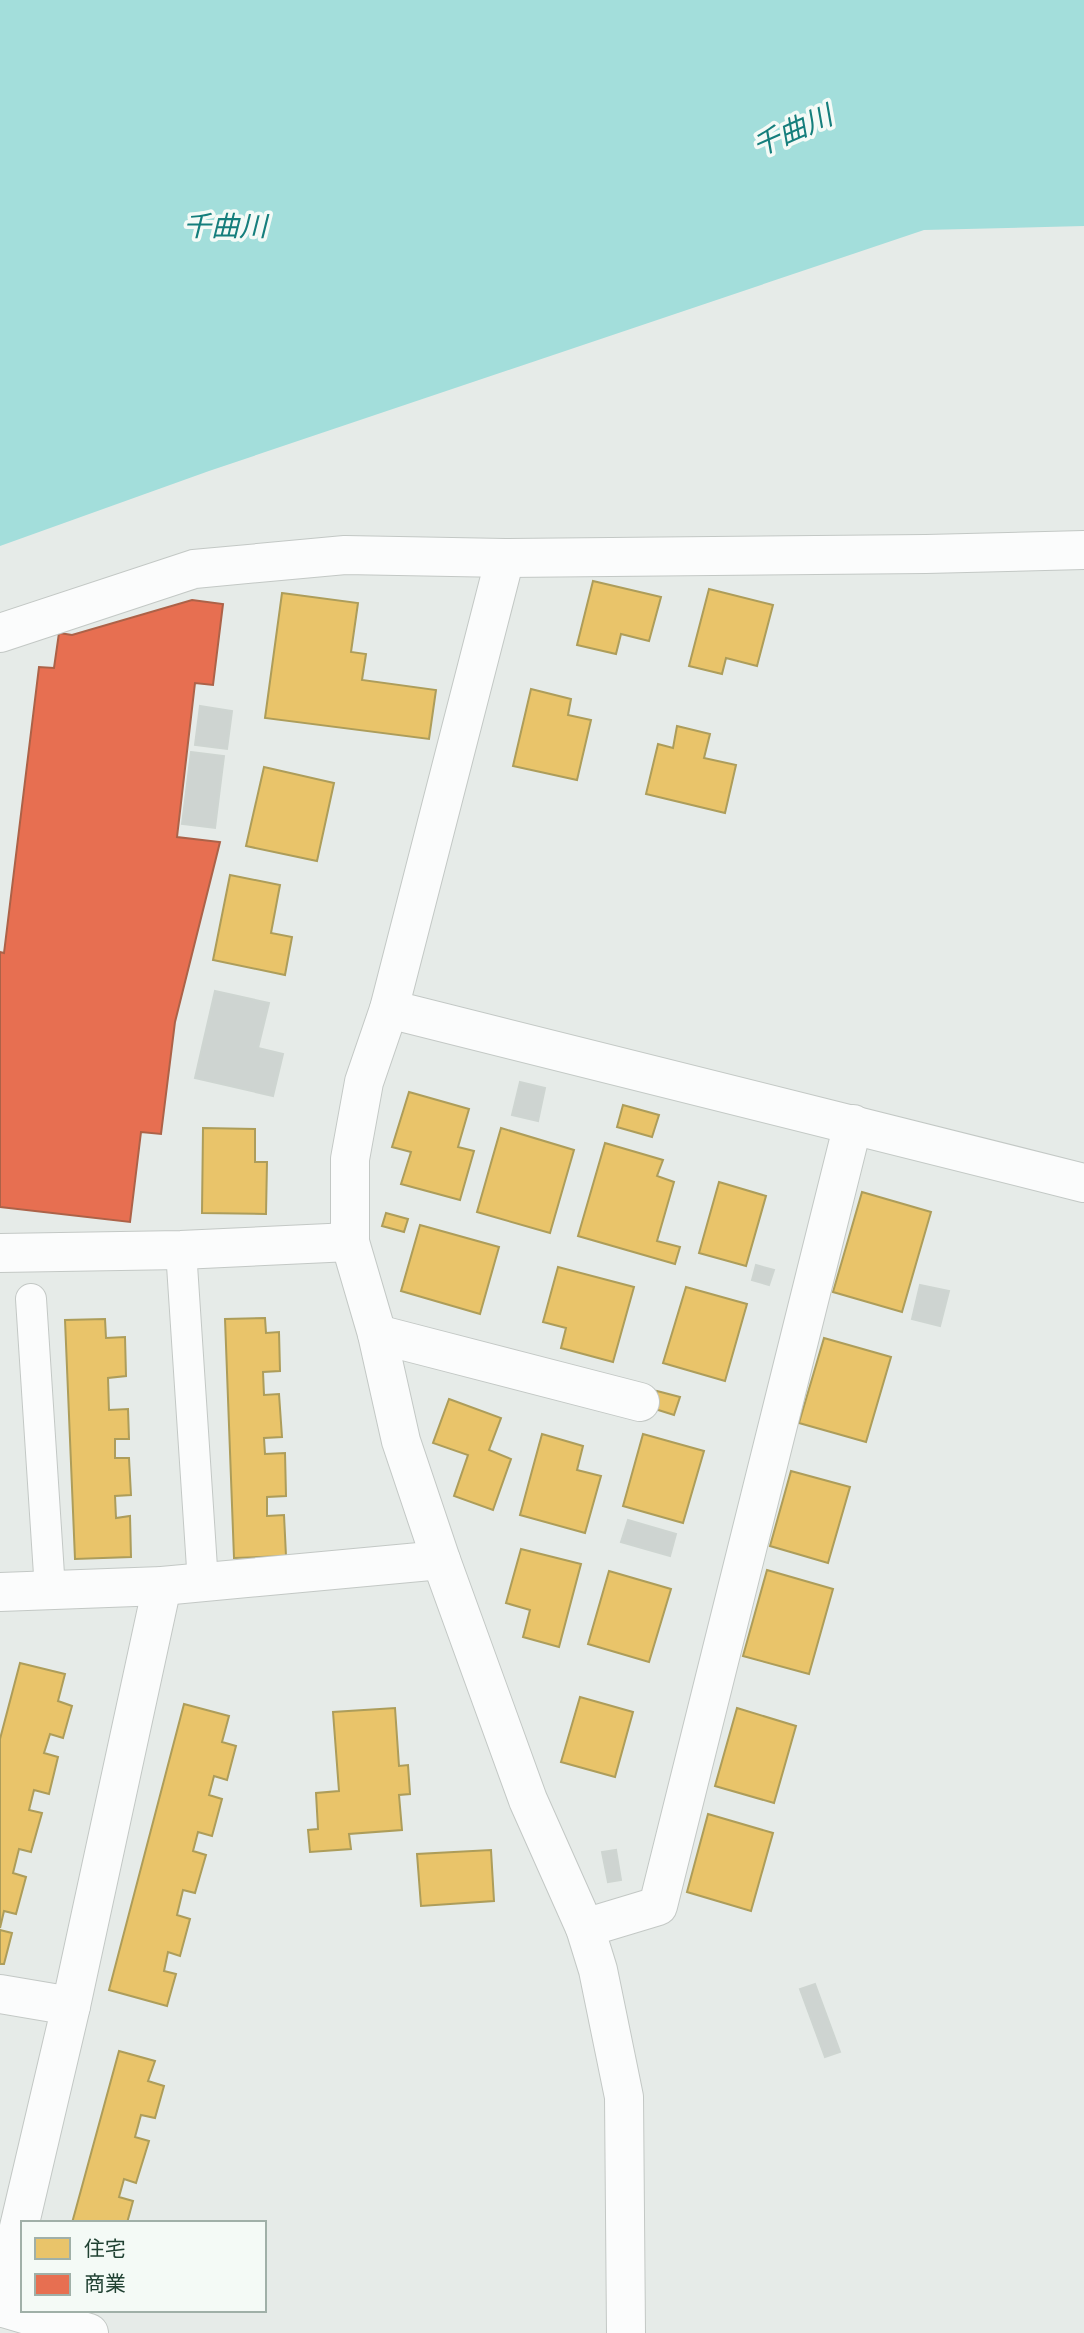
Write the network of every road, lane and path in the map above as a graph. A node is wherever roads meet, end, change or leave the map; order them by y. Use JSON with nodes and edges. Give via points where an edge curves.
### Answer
{"nodes":[{"id":1,"x":1084,"y":550,"type":"edge"},
{"id":2,"x":505,"y":558,"type":"junction"},
{"id":3,"x":0,"y":632,"type":"edge"},
{"id":4,"x":389,"y":1009,"type":"junction"},
{"id":5,"x":853,"y":1124,"type":"junction"},
{"id":6,"x":1084,"y":1183,"type":"edge"},
{"id":7,"x":350,"y":1242,"type":"junction"},
{"id":8,"x":181,"y":1250,"type":"junction"},
{"id":9,"x":0,"y":1253,"type":"edge"},
{"id":10,"x":31,"y":1299,"type":"dead end"},
{"id":11,"x":377,"y":1334,"type":"junction"},
{"id":12,"x":640,"y":1402,"type":"dead end"},
{"id":13,"x":441,"y":1560,"type":"junction"},
{"id":14,"x":203,"y":1583,"type":"junction"},
{"id":15,"x":162,"y":1586,"type":"junction"},
{"id":16,"x":50,"y":1590,"type":"junction"},
{"id":17,"x":0,"y":1592,"type":"edge"},
{"id":18,"x":585,"y":1928,"type":"junction"},
{"id":19,"x":0,"y":1994,"type":"edge"},
{"id":20,"x":71,"y":2006,"type":"junction"},
{"id":21,"x":0,"y":2308,"type":"edge"},
{"id":22,"x":89,"y":2333,"type":"edge"},
{"id":23,"x":626,"y":2333,"type":"edge"}],
"edges":[{"from":1,"to":2,"type":"street"},
{"from":2,"to":3,"type":"street","via":[[345,555],[194,569]]},
{"from":2,"to":4,"type":"street"},
{"from":4,"to":5,"type":"street"},
{"from":4,"to":7,"type":"street","via":[[364,1082],[352,1146]]},
{"from":5,"to":6,"type":"street"},
{"from":5,"to":18,"type":"street","via":[[658,1906]]},
{"from":7,"to":8,"type":"street"},
{"from":7,"to":11,"type":"street"},
{"from":8,"to":9,"type":"street"},
{"from":8,"to":14,"type":"lane"},
{"from":10,"to":16,"type":"lane"},
{"from":11,"to":12,"type":"street"},
{"from":11,"to":13,"type":"street","via":[[401,1441]]},
{"from":13,"to":14,"type":"street"},
{"from":13,"to":18,"type":"street","via":[[528,1800]]},
{"from":14,"to":15,"type":"street"},
{"from":15,"to":16,"type":"street"},
{"from":15,"to":20,"type":"street"},
{"from":16,"to":17,"type":"street"},
{"from":18,"to":23,"type":"street","via":[[624,2097]]},
{"from":19,"to":20,"type":"street"},
{"from":20,"to":21,"type":"street"},
{"from":21,"to":22,"type":"street"}]}
